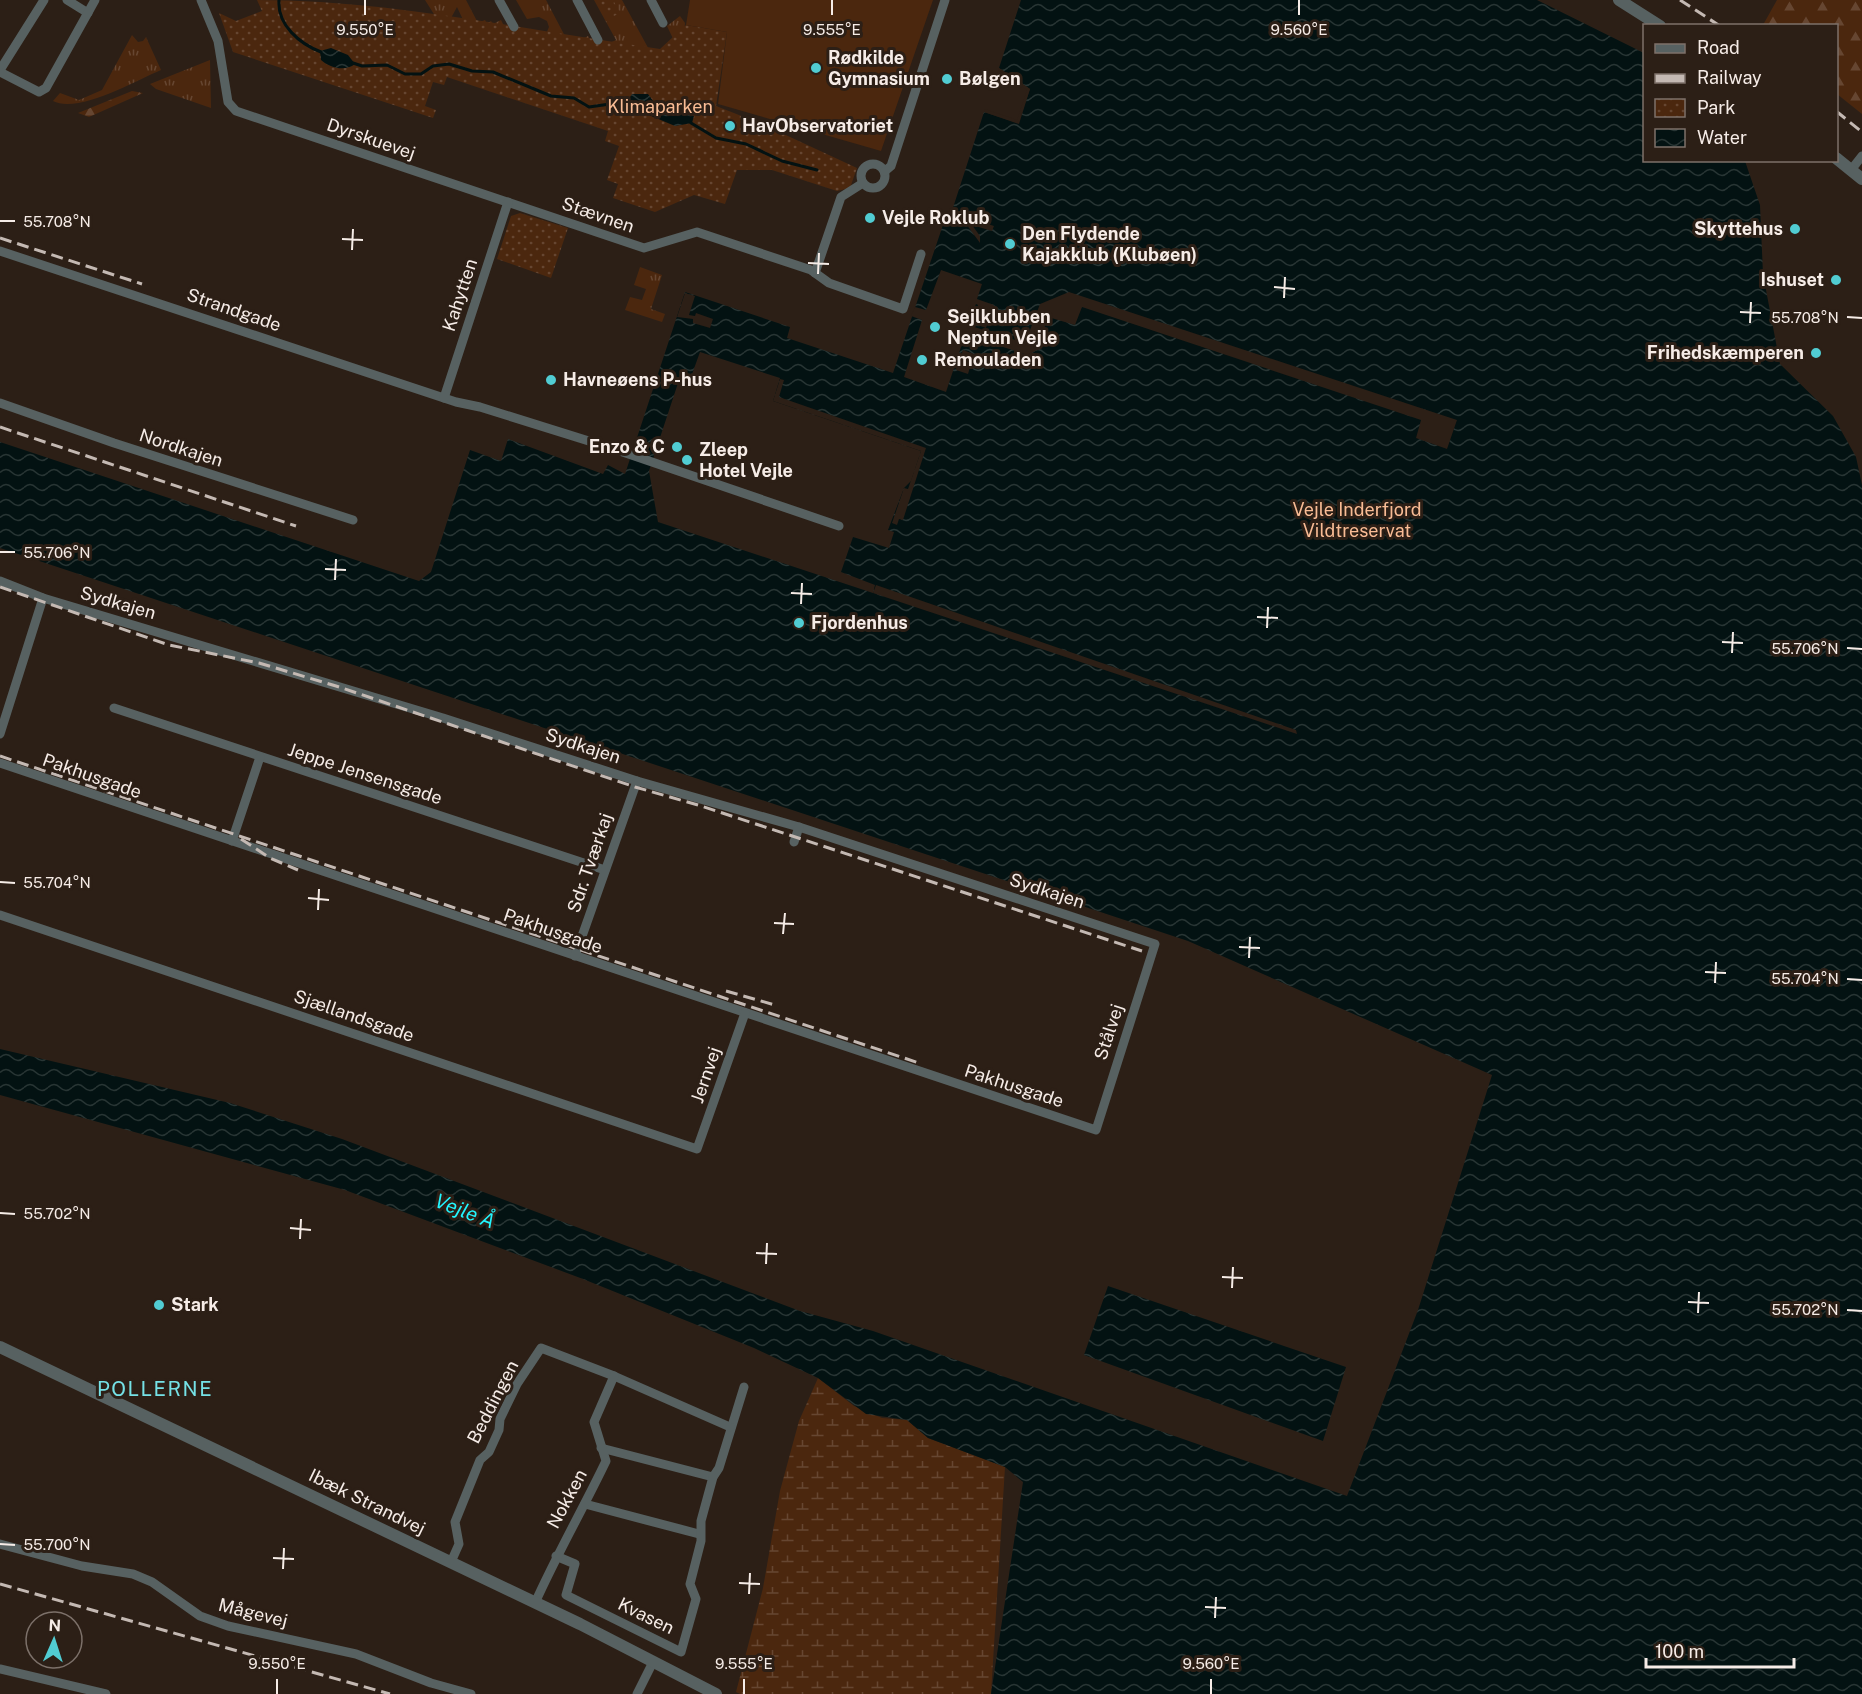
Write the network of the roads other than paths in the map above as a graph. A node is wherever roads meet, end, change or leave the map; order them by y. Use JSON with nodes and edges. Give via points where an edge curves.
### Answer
{"nodes":[{"id":1,"x":44,"y":0,"type":"edge"},
{"id":2,"x":67,"y":0,"type":"edge"},
{"id":3,"x":95,"y":0,"type":"edge"},
{"id":4,"x":201,"y":0,"type":"edge"},
{"id":5,"x":499,"y":0,"type":"edge"},
{"id":6,"x":577,"y":0,"type":"edge"},
{"id":7,"x":651,"y":0,"type":"edge"},
{"id":8,"x":945,"y":0,"type":"edge"},
{"id":9,"x":1619,"y":0,"type":"edge"},
{"id":10,"x":88,"y":13,"type":"junction"},
{"id":11,"x":663,"y":23,"type":"dead end"},
{"id":12,"x":1657,"y":24,"type":"edge"},
{"id":13,"x":514,"y":27,"type":"dead end"},
{"id":14,"x":598,"y":40,"type":"dead end"},
{"id":15,"x":0,"y":71,"type":"edge"},
{"id":16,"x":1838,"y":158,"type":"edge"},
{"id":17,"x":1857,"y":162,"type":"edge"},
{"id":18,"x":885,"y":171,"type":"junction"},
{"id":19,"x":1862,"y":179,"type":"edge"},
{"id":20,"x":863,"y":183,"type":"junction"},
{"id":21,"x":508,"y":202,"type":"junction"},
{"id":22,"x":0,"y":251,"type":"edge"},
{"id":23,"x":921,"y":254,"type":"dead end"},
{"id":24,"x":815,"y":273,"type":"junction"},
{"id":25,"x":444,"y":398,"type":"junction"},
{"id":26,"x":0,"y":403,"type":"edge"},
{"id":27,"x":354,"y":520,"type":"dead end"},
{"id":28,"x":839,"y":526,"type":"dead end"},
{"id":29,"x":0,"y":581,"type":"edge"},
{"id":30,"x":43,"y":598,"type":"junction"},
{"id":31,"x":114,"y":708,"type":"dead end"},
{"id":32,"x":0,"y":734,"type":"edge"},
{"id":33,"x":260,"y":757,"type":"junction"},
{"id":34,"x":0,"y":763,"type":"edge"},
{"id":35,"x":637,"y":781,"type":"junction"},
{"id":36,"x":799,"y":827,"type":"junction"},
{"id":37,"x":232,"y":841,"type":"junction"},
{"id":38,"x":794,"y":842,"type":"dead end"},
{"id":39,"x":605,"y":870,"type":"junction"},
{"id":40,"x":0,"y":915,"type":"edge"},
{"id":41,"x":1155,"y":944,"type":"joint"},
{"id":42,"x":575,"y":956,"type":"junction"},
{"id":43,"x":745,"y":1013,"type":"junction"},
{"id":44,"x":1095,"y":1130,"type":"joint"},
{"id":45,"x":698,"y":1149,"type":"joint"},
{"id":46,"x":0,"y":1347,"type":"edge"},
{"id":47,"x":614,"y":1376,"type":"junction"},
{"id":48,"x":744,"y":1387,"type":"dead end"},
{"id":49,"x":730,"y":1427,"type":"junction"},
{"id":50,"x":601,"y":1448,"type":"junction"},
{"id":51,"x":713,"y":1477,"type":"junction"},
{"id":52,"x":585,"y":1504,"type":"junction"},
{"id":53,"x":699,"y":1534,"type":"junction"},
{"id":54,"x":0,"y":1544,"type":"edge"},
{"id":55,"x":556,"y":1556,"type":"junction"},
{"id":56,"x":451,"y":1562,"type":"junction"},
{"id":57,"x":535,"y":1603,"type":"junction"},
{"id":58,"x":653,"y":1662,"type":"junction"},
{"id":59,"x":0,"y":1669,"type":"edge"},
{"id":60,"x":431,"y":1683,"type":"junction"},
{"id":61,"x":106,"y":1694,"type":"edge"},
{"id":62,"x":427,"y":1694,"type":"edge"},
{"id":63,"x":471,"y":1694,"type":"edge"},
{"id":64,"x":637,"y":1694,"type":"edge"},
{"id":65,"x":716,"y":1694,"type":"edge"}],
"edges":[{"from":1,"to":15,"type":"street"},
{"from":2,"to":10,"type":"street"},
{"from":3,"to":10,"type":"street"},
{"from":4,"to":21,"type":"street","name":"Dyrskuevej","via":[[218,41],[228,102],[236,111]]},
{"from":5,"to":13,"type":"street"},
{"from":6,"to":14,"type":"street"},
{"from":7,"to":11,"type":"street"},
{"from":8,"to":18,"type":"street","via":[[891,166]]},
{"from":9,"to":12,"type":"street"},
{"from":10,"to":15,"type":"street","via":[[46,88],[39,92]]},
{"from":16,"to":17,"type":"street"},
{"from":17,"to":19,"type":"street"},
{"from":18,"to":20,"type":"street","via":[[885,180],[879,187],[869,188]]},
{"from":18,"to":20,"type":"street","via":[[878,164],[868,165],[862,172]]},
{"from":20,"to":24,"type":"street","via":[[841,197]]},
{"from":21,"to":24,"type":"street","name":"Stævnen","via":[[644,248],[697,232]]},
{"from":21,"to":25,"type":"street","name":"Kahytten"},
{"from":22,"to":25,"type":"street","name":"Strandgade"},
{"from":23,"to":24,"type":"street","name":"Stævnen","via":[[903,309],[829,284]]},
{"from":25,"to":28,"type":"street","name":"Strandgade","via":[[516,417]]},
{"from":26,"to":27,"type":"street","name":"Nordkajen"},
{"from":29,"to":30,"type":"street","name":"Sydkajen"},
{"from":30,"to":32,"type":"street"},
{"from":30,"to":35,"type":"street","name":"Sydkajen","via":[[443,718]]},
{"from":31,"to":33,"type":"street","name":"Jeppe Jensensgade"},
{"from":33,"to":37,"type":"street"},
{"from":33,"to":39,"type":"street","name":"Jeppe Jensensgade"},
{"from":34,"to":37,"type":"street","name":"Pakhusgade"},
{"from":35,"to":36,"type":"street","name":"Sydkajen"},
{"from":35,"to":39,"type":"street","name":"Sdr. Tværkaj"},
{"from":36,"to":38,"type":"street"},
{"from":36,"to":41,"type":"street","name":"Sydkajen"},
{"from":37,"to":42,"type":"street","name":"Pakhusgade"},
{"from":39,"to":42,"type":"street","name":"Sdr. Tværkaj"},
{"from":40,"to":45,"type":"street","name":"Sjællandsgade"},
{"from":41,"to":44,"type":"street","name":"Stålvej"},
{"from":42,"to":43,"type":"street","name":"Pakhusgade"},
{"from":43,"to":44,"type":"street","name":"Pakhusgade"},
{"from":43,"to":45,"type":"street","name":"Jernvej"},
{"from":46,"to":56,"type":"street","name":"Ibæk Strandvej"},
{"from":47,"to":49,"type":"street","name":"Beddingen"},
{"from":47,"to":50,"type":"street","name":"Nokken","via":[[594,1422]]},
{"from":47,"to":56,"type":"street","name":"Beddingen","via":[[541,1348],[517,1384],[489,1452],[480,1460],[455,1522],[459,1544]]},
{"from":48,"to":49,"type":"street","name":"Kvasen"},
{"from":49,"to":51,"type":"street","name":"Kvasen"},
{"from":50,"to":51,"type":"street"},
{"from":50,"to":52,"type":"street","name":"Nokken","via":[[606,1461]]},
{"from":51,"to":53,"type":"street","name":"Kvasen"},
{"from":52,"to":53,"type":"street"},
{"from":52,"to":55,"type":"street","name":"Nokken"},
{"from":53,"to":55,"type":"street","name":"Kvasen","via":[[701,1541],[690,1584],[696,1599],[681,1652],[566,1595],[575,1564]]},
{"from":54,"to":60,"type":"street","name":"Mågevej","via":[[82,1566],[133,1574],[152,1582],[200,1616],[228,1626],[356,1654]]},
{"from":55,"to":57,"type":"street","name":"Nokken"},
{"from":56,"to":57,"type":"street","name":"Ibæk Strandvej"},
{"from":57,"to":58,"type":"street","name":"Ibæk Strandvej"},
{"from":58,"to":64,"type":"street"},
{"from":58,"to":65,"type":"street","name":"Ibæk Strandvej"},
{"from":59,"to":61,"type":"street"},
{"from":60,"to":62,"type":"street"},
{"from":60,"to":63,"type":"street","name":"Mågevej"}]}
